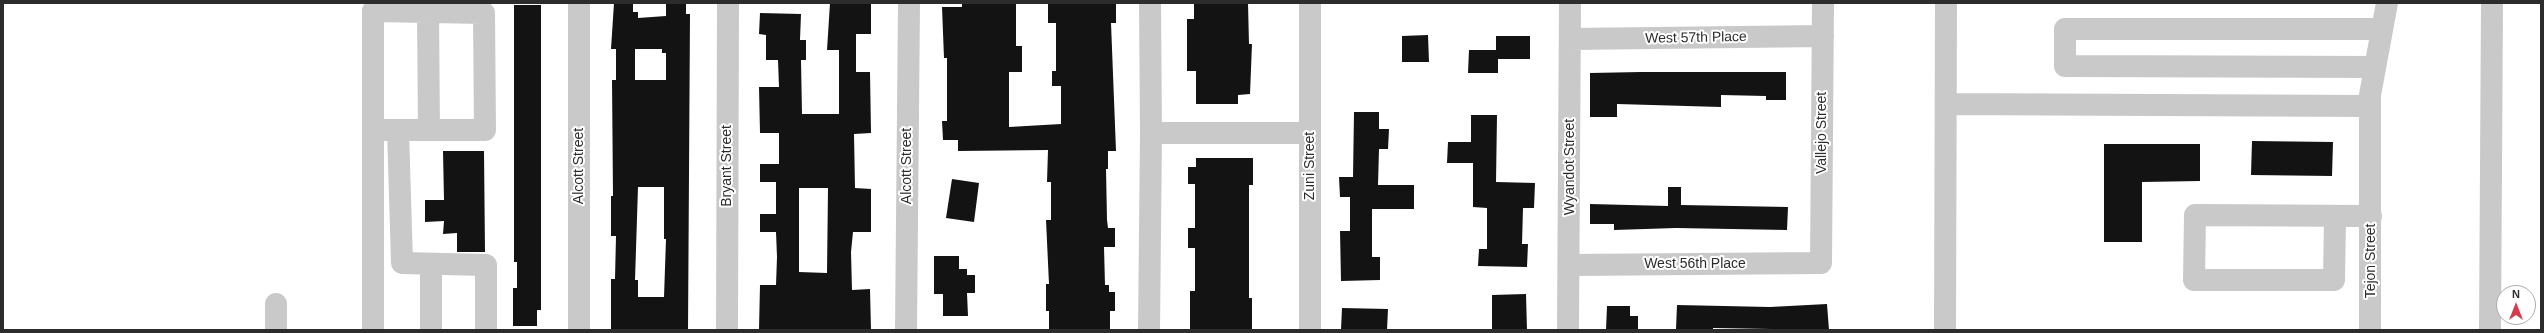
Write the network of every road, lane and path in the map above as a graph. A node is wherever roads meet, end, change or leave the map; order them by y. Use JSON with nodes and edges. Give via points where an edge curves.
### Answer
{"nodes":[{"id":1,"x":579,"y":3,"type":"edge"},
{"id":2,"x":728,"y":3,"type":"edge"},
{"id":3,"x":908,"y":3,"type":"edge"},
{"id":4,"x":1150,"y":3,"type":"edge"},
{"id":5,"x":1310,"y":3,"type":"edge"},
{"id":6,"x":1570,"y":3,"type":"edge"},
{"id":7,"x":1823,"y":3,"type":"edge"},
{"id":8,"x":1946,"y":3,"type":"edge"},
{"id":9,"x":2387,"y":3,"type":"edge"},
{"id":10,"x":2492,"y":3,"type":"edge"},
{"id":11,"x":428,"y":12,"type":"junction"},
{"id":12,"x":2382,"y":29,"type":"junction"},
{"id":13,"x":1823,"y":36,"type":"junction"},
{"id":14,"x":1570,"y":39,"type":"junction"},
{"id":15,"x":2375,"y":67,"type":"junction"},
{"id":16,"x":1946,"y":104,"type":"junction"},
{"id":17,"x":2370,"y":106,"type":"junction"},
{"id":18,"x":373,"y":130,"type":"junction"},
{"id":19,"x":398,"y":130,"type":"junction"},
{"id":20,"x":429,"y":130,"type":"junction"},
{"id":21,"x":1150,"y":133,"type":"junction"},
{"id":22,"x":1310,"y":133,"type":"junction"},
{"id":23,"x":2335,"y":216,"type":"junction"},
{"id":24,"x":2371,"y":216,"type":"junction"},
{"id":25,"x":1821,"y":263,"type":"joint"},
{"id":26,"x":431,"y":264,"type":"junction"},
{"id":27,"x":1570,"y":265,"type":"junction"},
{"id":28,"x":276,"y":304,"type":"dead end"},
{"id":29,"x":1945,"y":329,"type":"edge"},
{"id":30,"x":276,"y":330,"type":"edge"},
{"id":31,"x":373,"y":330,"type":"edge"},
{"id":32,"x":431,"y":330,"type":"edge"},
{"id":33,"x":486,"y":330,"type":"edge"},
{"id":34,"x":579,"y":330,"type":"edge"},
{"id":35,"x":727,"y":330,"type":"edge"},
{"id":36,"x":906,"y":330,"type":"edge"},
{"id":37,"x":1149,"y":330,"type":"edge"},
{"id":38,"x":1310,"y":330,"type":"edge"},
{"id":39,"x":1568,"y":330,"type":"edge"},
{"id":40,"x":2370,"y":330,"type":"edge"},
{"id":41,"x":2490,"y":330,"type":"edge"}],
"edges":[{"from":1,"to":34,"type":"street","name":"Alcott Street"},
{"from":2,"to":35,"type":"street","name":"Bryant Street"},
{"from":3,"to":36,"type":"street","name":"Alcott Street"},
{"from":4,"to":21,"type":"street"},
{"from":5,"to":22,"type":"street","name":"Zuni Street"},
{"from":6,"to":14,"type":"street","name":"Wyandot Street"},
{"from":7,"to":13,"type":"street","name":"Vallejo Street"},
{"from":8,"to":16,"type":"street"},
{"from":9,"to":12,"type":"street","name":"Tejon Street"},
{"from":10,"to":41,"type":"street"},
{"from":11,"to":18,"type":"street","via":[[373,11]]},
{"from":11,"to":20,"type":"street"},
{"from":11,"to":20,"type":"street","via":[[484,13],[485,130]]},
{"from":12,"to":15,"type":"street","name":"Tejon Street"},
{"from":12,"to":15,"type":"street","via":[[2065,29],[2065,66]]},
{"from":13,"to":14,"type":"street","name":"West 57th Place"},
{"from":13,"to":25,"type":"street","name":"Vallejo Street"},
{"from":14,"to":27,"type":"street","name":"Wyandot Street"},
{"from":15,"to":17,"type":"street","name":"Tejon Street"},
{"from":16,"to":17,"type":"street"},
{"from":16,"to":29,"type":"street"},
{"from":17,"to":24,"type":"street","name":"Tejon Street"},
{"from":18,"to":19,"type":"street"},
{"from":18,"to":31,"type":"street"},
{"from":19,"to":20,"type":"street"},
{"from":19,"to":26,"type":"street","via":[[402,263]]},
{"from":21,"to":22,"type":"street"},
{"from":21,"to":37,"type":"street"},
{"from":22,"to":38,"type":"street","name":"Zuni Street"},
{"from":23,"to":23,"type":"street","via":[[2195,215],[2194,280],[2334,280]]},
{"from":23,"to":24,"type":"street"},
{"from":24,"to":40,"type":"street","name":"Tejon Street"},
{"from":25,"to":27,"type":"street","name":"West 56th Place"},
{"from":26,"to":32,"type":"street"},
{"from":26,"to":33,"type":"street","via":[[486,265]]},
{"from":27,"to":39,"type":"street","name":"Wyandot Street"},
{"from":28,"to":30,"type":"street"}]}
